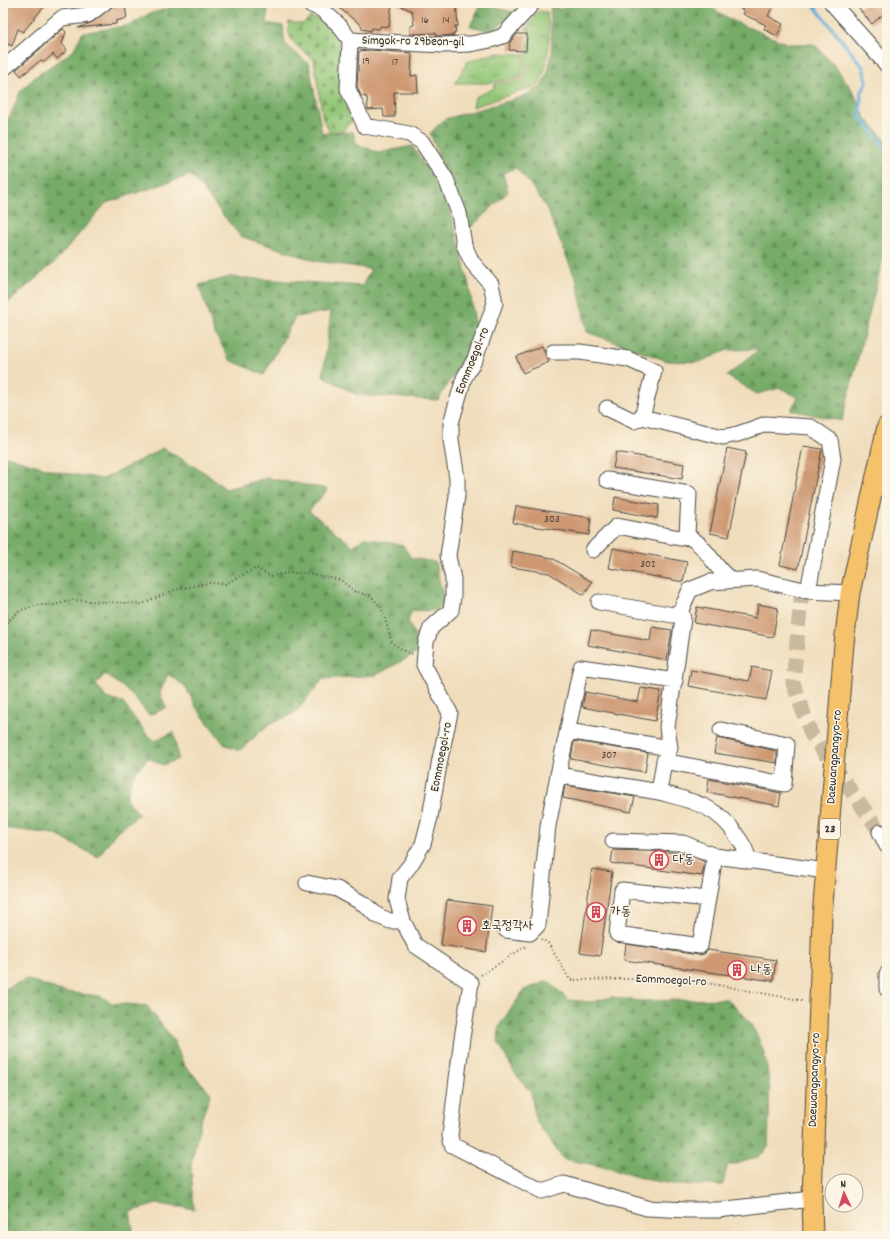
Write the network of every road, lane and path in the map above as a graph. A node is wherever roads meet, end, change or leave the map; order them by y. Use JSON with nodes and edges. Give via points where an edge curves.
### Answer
{"nodes":[{"id":1,"x":104,"y":3,"type":"edge"},
{"id":2,"x":307,"y":3,"type":"edge"},
{"id":3,"x":534,"y":3,"type":"edge"},
{"id":4,"x":832,"y":3,"type":"edge"},
{"id":5,"x":350,"y":40,"type":"junction"},
{"id":6,"x":887,"y":65,"type":"edge"},
{"id":7,"x":3,"y":69,"type":"edge"},
{"id":8,"x":553,"y":352,"type":"dead end"},
{"id":9,"x":606,"y":408,"type":"dead end"},
{"id":10,"x":642,"y":416,"type":"junction"},
{"id":11,"x":887,"y":426,"type":"edge"},
{"id":12,"x":607,"y":480,"type":"dead end"},
{"id":13,"x":687,"y":536,"type":"junction"},
{"id":14,"x":593,"y":550,"type":"dead end"},
{"id":15,"x":730,"y":579,"type":"junction"},
{"id":16,"x":808,"y":591,"type":"junction"},
{"id":17,"x":850,"y":593,"type":"junction"},
{"id":18,"x":599,"y":602,"type":"dead end"},
{"id":19,"x":682,"y":610,"type":"junction"},
{"id":20,"x":3,"y":624,"type":"edge"},
{"id":21,"x":424,"y":656,"type":"junction"},
{"id":22,"x":675,"y":681,"type":"junction"},
{"id":23,"x":568,"y":730,"type":"junction"},
{"id":24,"x":721,"y":730,"type":"dead end"},
{"id":25,"x":667,"y":755,"type":"junction"},
{"id":26,"x":558,"y":775,"type":"junction"},
{"id":27,"x":659,"y":792,"type":"junction"},
{"id":28,"x":880,"y":832,"type":"tunnel mouth"},
{"id":29,"x":613,"y":841,"type":"dead end"},
{"id":30,"x":887,"y":846,"type":"edge"},
{"id":31,"x":715,"y":856,"type":"junction"},
{"id":32,"x":749,"y":860,"type":"junction"},
{"id":33,"x":826,"y":871,"type":"junction"},
{"id":34,"x":307,"y":884,"type":"dead end"},
{"id":35,"x":708,"y":899,"type":"junction"},
{"id":36,"x":403,"y":921,"type":"junction"},
{"id":37,"x":506,"y":930,"type":"dead end"},
{"id":38,"x":539,"y":939,"type":"dead end"},
{"id":39,"x":533,"y":943,"type":"dead end"},
{"id":40,"x":887,"y":974,"type":"edge"},
{"id":41,"x":471,"y":983,"type":"junction"},
{"id":42,"x":887,"y":989,"type":"edge"},
{"id":43,"x":818,"y":1003,"type":"junction"},
{"id":44,"x":812,"y":1199,"type":"junction"},
{"id":45,"x":813,"y":1236,"type":"edge"}],
"edges":[{"from":1,"to":7,"type":"street","via":[[88,15],[62,18]]},
{"from":2,"to":5,"type":"street","via":[[321,9],[338,24]]},
{"from":3,"to":5,"type":"street","name":"Simgok-ro 29beon-gil","via":[[503,36],[491,40],[470,44],[442,44]]},
{"from":4,"to":6,"type":"street"},
{"from":5,"to":21,"type":"street","name":"Eommoegol-ro","via":[[348,89],[365,126],[409,134],[422,142],[446,179],[459,213],[464,245],[472,262],[491,284],[495,302],[474,359],[464,378],[451,423],[457,478],[457,496],[448,556],[453,579],[453,597],[451,610],[431,628]]},
{"from":8,"to":10,"type":"street","via":[[580,352],[628,359],[654,371]]},
{"from":9,"to":10,"type":"street","via":[[634,421]]},
{"from":10,"to":16,"type":"street","via":[[723,437],[766,424],[811,427],[830,440],[833,459]]},
{"from":11,"to":17,"type":"main road","name":"Daewangpangyo-ro","number":"23"},
{"from":12,"to":13,"type":"street","via":[[689,494]]},
{"from":13,"to":14,"type":"street","via":[[680,538],[618,526]]},
{"from":13,"to":15,"type":"street","via":[[697,541],[723,574]]},
{"from":15,"to":16,"type":"street","via":[[757,579]]},
{"from":15,"to":19,"type":"street","via":[[710,582],[690,590]]},
{"from":16,"to":17,"type":"street"},
{"from":17,"to":33,"type":"main road","name":"Daewangpangyo-ro","number":"23"},
{"from":18,"to":19,"type":"street","via":[[673,615]]},
{"from":19,"to":22,"type":"street"},
{"from":20,"to":21,"type":"path","via":[[21,610],[38,605],[55,605],[72,600],[142,604],[174,590],[208,583],[225,584],[256,568],[271,576],[306,573],[341,580],[354,591],[371,596],[382,609],[392,643],[406,652]]},
{"from":21,"to":36,"type":"street","name":"Eommoegol-ro","via":[[424,665],[450,713],[423,844],[400,878],[397,900]]},
{"from":22,"to":23,"type":"street","via":[[582,667]]},
{"from":22,"to":25,"type":"street","via":[[667,727]]},
{"from":23,"to":25,"type":"street"},
{"from":23,"to":26,"type":"street"},
{"from":24,"to":25,"type":"street","via":[[787,744],[784,784]]},
{"from":25,"to":27,"type":"street"},
{"from":26,"to":27,"type":"street"},
{"from":26,"to":37,"type":"street","via":[[548,826],[538,925],[530,933]]},
{"from":27,"to":32,"type":"street","via":[[705,806],[719,814],[731,826],[747,850]]},
{"from":28,"to":30,"type":"street"},
{"from":29,"to":31,"type":"street","via":[[683,843]]},
{"from":31,"to":32,"type":"street"},
{"from":31,"to":35,"type":"street"},
{"from":32,"to":33,"type":"street"},
{"from":33,"to":43,"type":"main road","name":"Daewangpangyo-ro","number":"23"},
{"from":34,"to":36,"type":"street","via":[[337,889],[364,904],[378,916],[390,921]]},
{"from":35,"to":35,"type":"street","via":[[700,946],[617,934],[622,890]]},
{"from":36,"to":41,"type":"street","name":"Eommoegol-ro","via":[[415,945]]},
{"from":38,"to":43,"type":"path","name":"Eommoegol-ro","via":[[548,943],[570,980],[696,981]]},
{"from":39,"to":41,"type":"path"},
{"from":40,"to":42,"type":"street"},
{"from":41,"to":44,"type":"street","via":[[450,1136],[452,1145],[542,1191],[564,1184],[647,1208],[718,1210]]},
{"from":43,"to":44,"type":"main road","name":"Daewangpangyo-ro","number":"23"},
{"from":44,"to":45,"type":"main road","name":"Daewangpangyo-ro","number":"23"}]}
